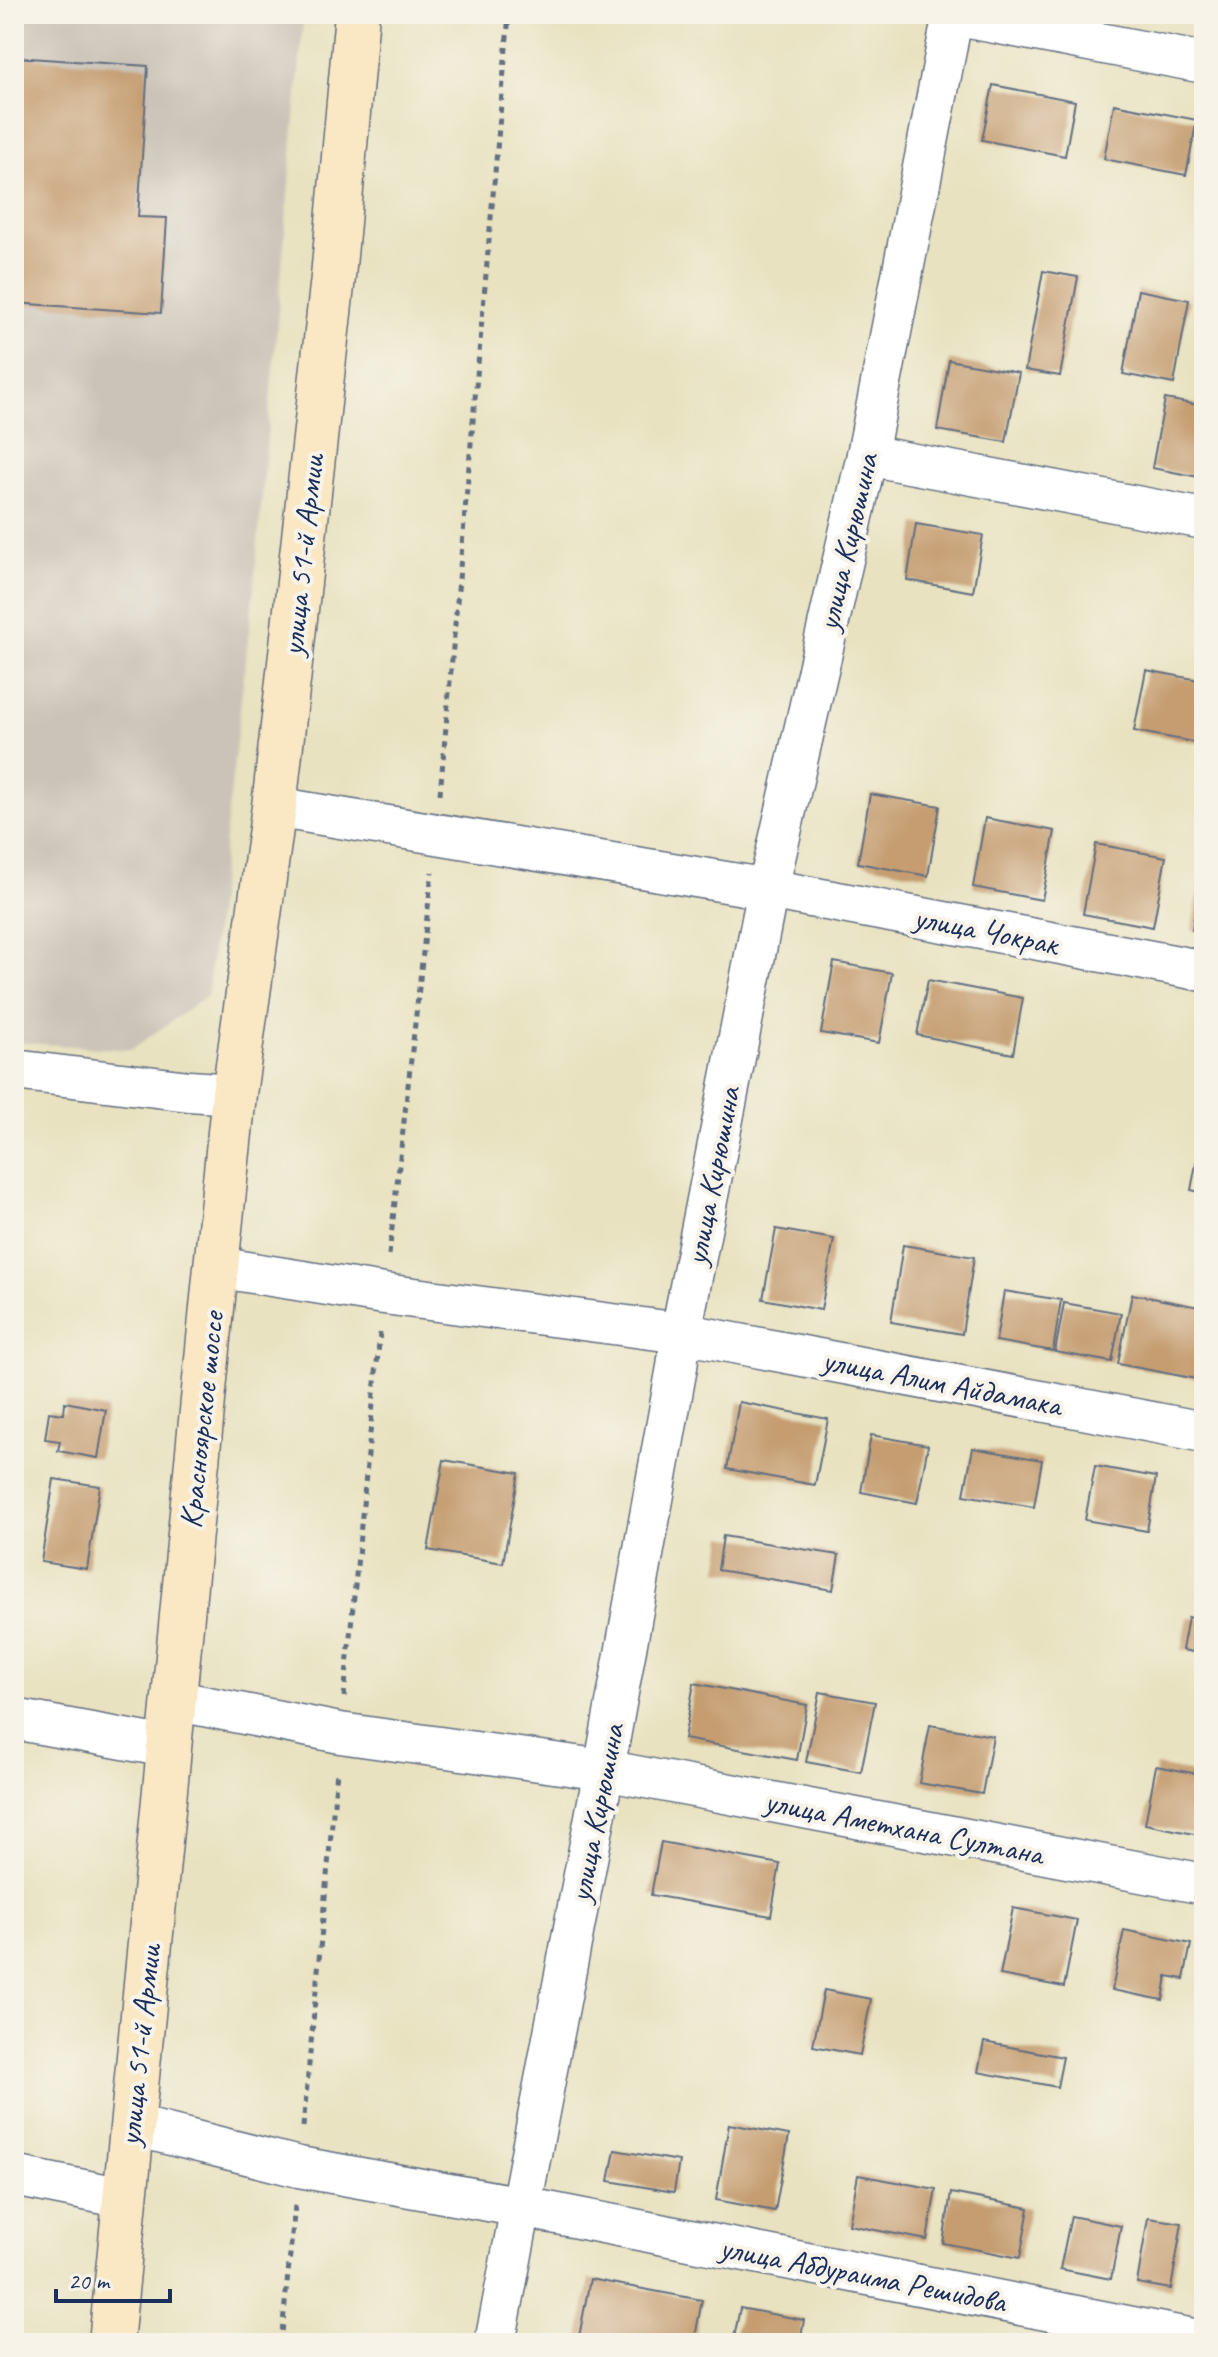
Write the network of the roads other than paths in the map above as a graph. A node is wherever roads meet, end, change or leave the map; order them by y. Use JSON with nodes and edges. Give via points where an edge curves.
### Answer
{"nodes":[{"id":1,"x":357,"y":14,"type":"edge"},
{"id":2,"x":951,"y":14,"type":"edge"},
{"id":3,"x":1204,"y":63,"type":"edge"},
{"id":4,"x":867,"y":455,"type":"junction"},
{"id":5,"x":1204,"y":519,"type":"edge"},
{"id":6,"x":274,"y":807,"type":"junction"},
{"id":7,"x":768,"y":889,"type":"junction"},
{"id":8,"x":1204,"y":971,"type":"edge"},
{"id":9,"x":14,"y":1070,"type":"edge"},
{"id":10,"x":234,"y":1094,"type":"junction"},
{"id":11,"x":216,"y":1267,"type":"junction"},
{"id":12,"x":681,"y":1333,"type":"junction"},
{"id":13,"x":1204,"y":1432,"type":"edge"},
{"id":14,"x":173,"y":1700,"type":"junction"},
{"id":15,"x":14,"y":1719,"type":"edge"},
{"id":16,"x":168,"y":1747,"type":"junction"},
{"id":17,"x":604,"y":1770,"type":"junction"},
{"id":18,"x":1204,"y":1884,"type":"edge"},
{"id":19,"x":131,"y":2125,"type":"junction"},
{"id":20,"x":14,"y":2176,"type":"edge"},
{"id":21,"x":124,"y":2198,"type":"junction"},
{"id":22,"x":522,"y":2207,"type":"junction"},
{"id":23,"x":1204,"y":2341,"type":"edge"},
{"id":24,"x":111,"y":2343,"type":"edge"},
{"id":25,"x":495,"y":2343,"type":"edge"}],
"edges":[{"from":1,"to":6,"type":"main road","name":"улица 51-й Армии"},
{"from":2,"to":3,"type":"street"},
{"from":2,"to":4,"type":"street","name":"улица Кирюшина"},
{"from":4,"to":5,"type":"street"},
{"from":4,"to":7,"type":"street","name":"улица Кирюшина"},
{"from":6,"to":7,"type":"street","name":"улица Чокрак"},
{"from":6,"to":10,"type":"main road","name":"улица 51-й Армии"},
{"from":7,"to":8,"type":"street","name":"улица Чокрак"},
{"from":7,"to":12,"type":"street","name":"улица Кирюшина"},
{"from":9,"to":10,"type":"street"},
{"from":10,"to":11,"type":"main road","name":"Красноярское шоссе"},
{"from":11,"to":12,"type":"street","name":"улица Алим Айдамака"},
{"from":11,"to":14,"type":"main road","name":"Красноярское шоссе"},
{"from":12,"to":13,"type":"street","name":"улица Алим Айдамака"},
{"from":12,"to":17,"type":"street","name":"улица Кирюшина"},
{"from":14,"to":16,"type":"main road","name":"Красноярское шоссе"},
{"from":14,"to":17,"type":"street","name":"улица Аметхана Султана","via":[[340,1733]]},
{"from":15,"to":16,"type":"street"},
{"from":16,"to":19,"type":"main road","name":"улица 51-й Армии"},
{"from":17,"to":18,"type":"street","name":"улица Аметхана Султана"},
{"from":17,"to":22,"type":"street","name":"улица Кирюшина"},
{"from":19,"to":21,"type":"main road","name":"улица 51-й Армии"},
{"from":19,"to":22,"type":"street","name":"улица Абдураима Решидова","via":[[299,2167]]},
{"from":20,"to":21,"type":"street"},
{"from":21,"to":24,"type":"main road","name":"улица 51-й Армии"},
{"from":22,"to":23,"type":"street","name":"улица Абдураима Решидова"},
{"from":22,"to":25,"type":"street","name":"улица Кирюшина"}]}
